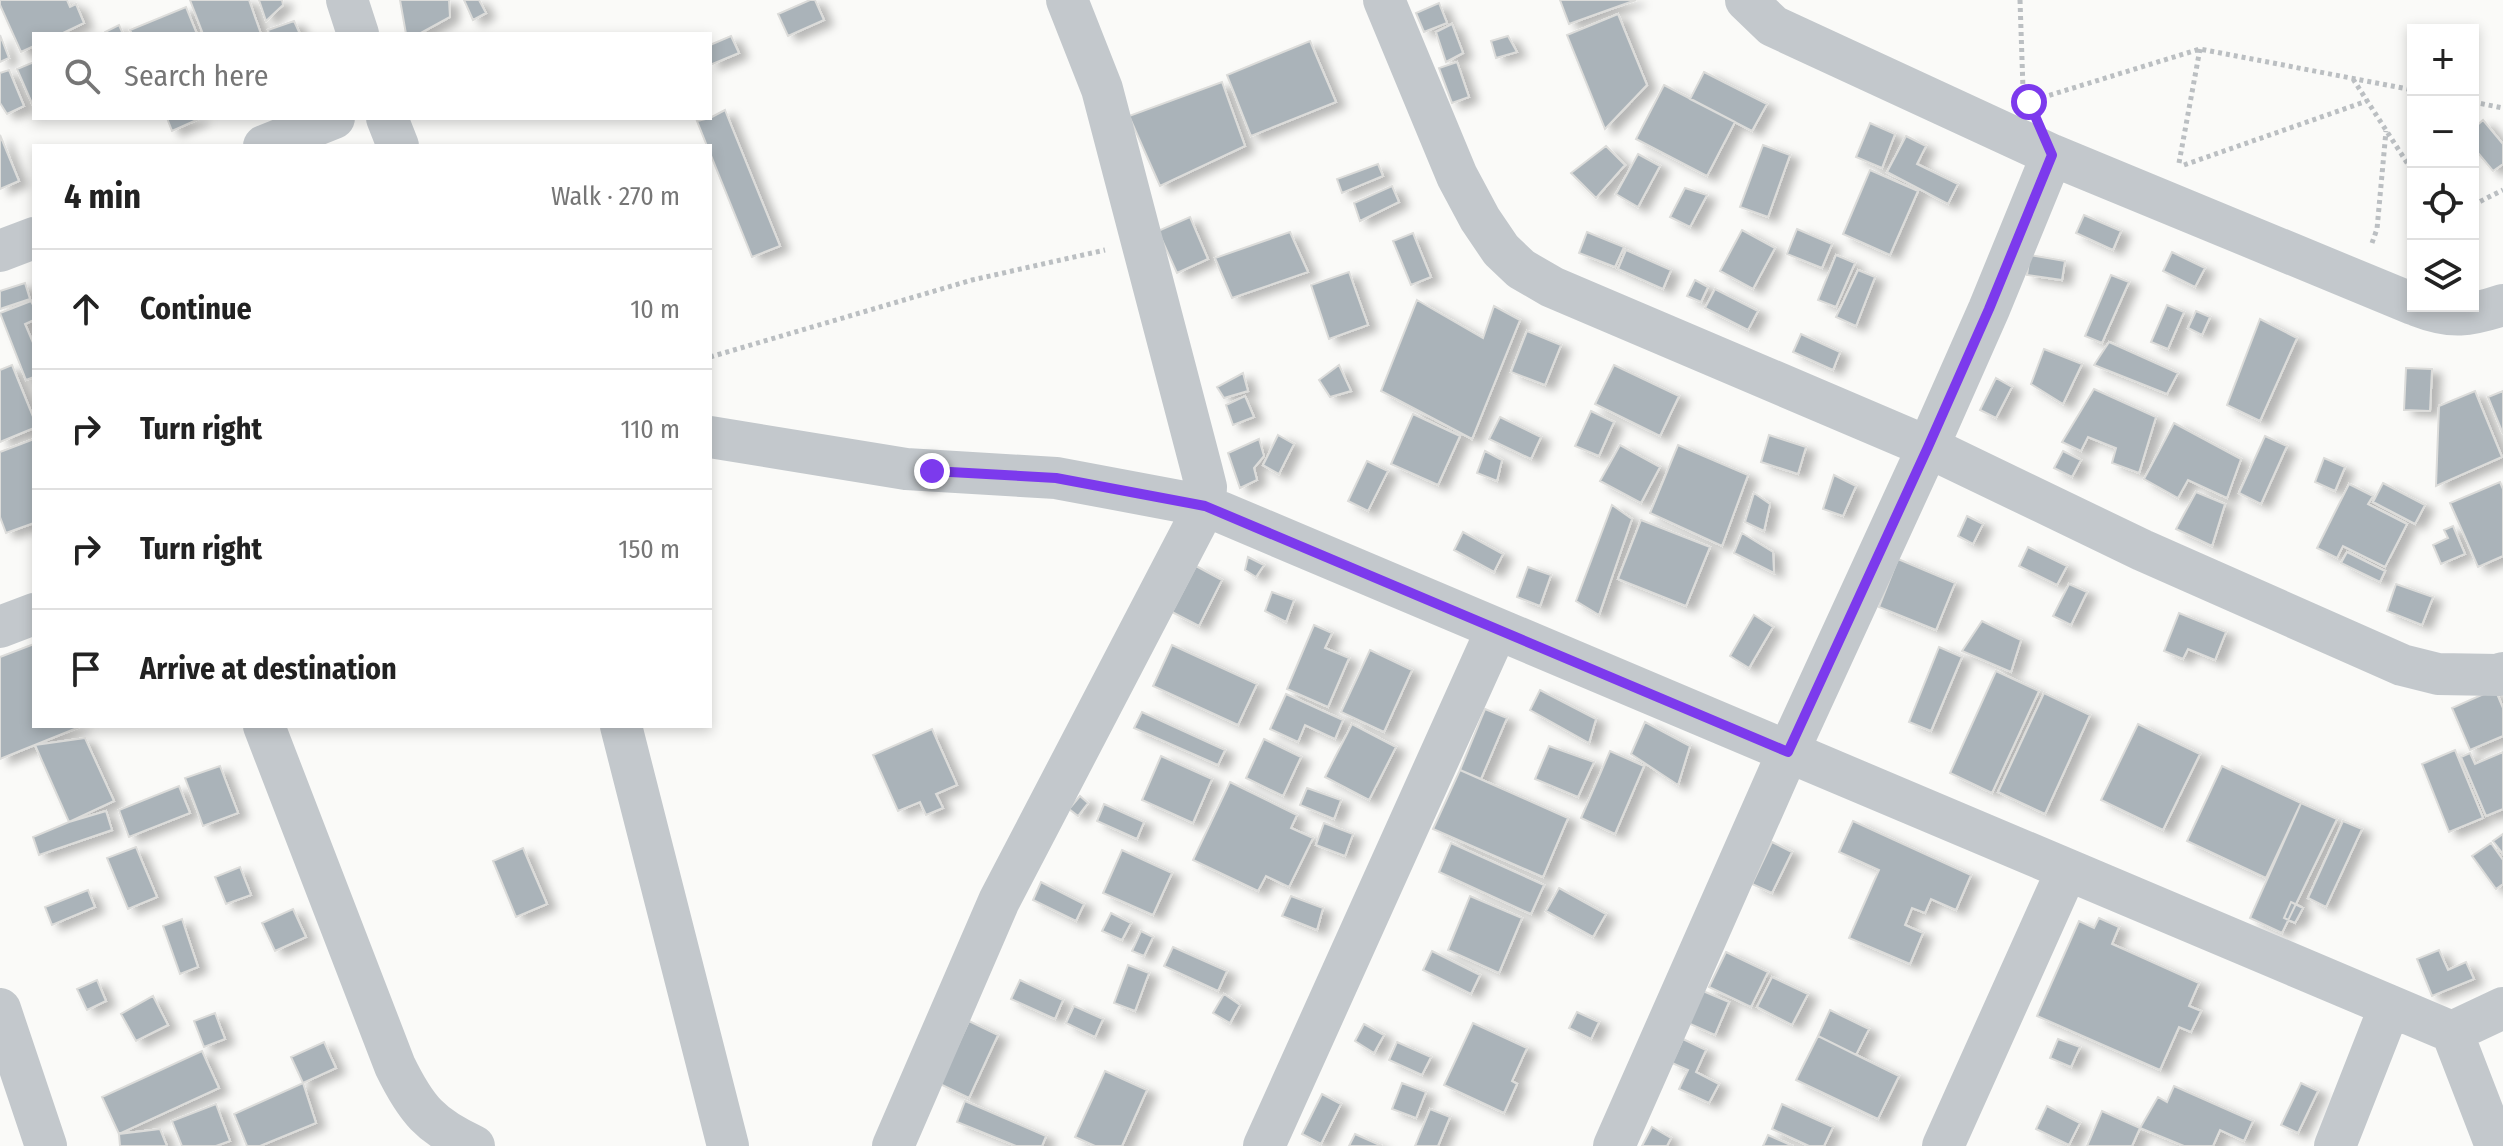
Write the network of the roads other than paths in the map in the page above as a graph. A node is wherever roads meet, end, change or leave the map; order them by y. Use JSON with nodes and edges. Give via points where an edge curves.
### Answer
{"nodes":[{"id":1,"x":347,"y":0,"type":"edge"},
{"id":2,"x":1067,"y":0,"type":"edge"},
{"id":3,"x":1384,"y":0,"type":"edge"},
{"id":4,"x":1746,"y":0,"type":"edge"},
{"id":5,"x":357,"y":32,"type":"edge"},
{"id":6,"x":329,"y":120,"type":"edge"},
{"id":7,"x":388,"y":120,"type":"edge"},
{"id":8,"x":269,"y":144,"type":"edge"},
{"id":9,"x":397,"y":144,"type":"edge"},
{"id":10,"x":2052,"y":155,"type":"junction"},
{"id":11,"x":32,"y":239,"type":"edge"},
{"id":12,"x":0,"y":251,"type":"edge"},
{"id":13,"x":2407,"y":301,"type":"edge"},
{"id":14,"x":2503,"y":305,"type":"edge"},
{"id":15,"x":2479,"y":311,"type":"edge"},
{"id":16,"x":2436,"y":312,"type":"edge"},
{"id":17,"x":2476,"y":312,"type":"edge"},
{"id":18,"x":712,"y":437,"type":"edge"},
{"id":19,"x":1928,"y":447,"type":"junction"},
{"id":20,"x":1205,"y":506,"type":"junction"},
{"id":21,"x":32,"y":615,"type":"edge"},
{"id":22,"x":0,"y":627,"type":"edge"},
{"id":23,"x":1497,"y":629,"type":"junction"},
{"id":24,"x":2503,"y":673,"type":"edge"},
{"id":25,"x":265,"y":728,"type":"edge"},
{"id":26,"x":622,"y":728,"type":"edge"},
{"id":27,"x":1788,"y":752,"type":"junction"},
{"id":28,"x":2067,"y":870,"type":"junction"},
{"id":29,"x":2390,"y":1006,"type":"junction"},
{"id":30,"x":2503,"y":1008,"type":"edge"},
{"id":31,"x":0,"y":1009,"type":"edge"},
{"id":32,"x":2452,"y":1032,"type":"junction"},
{"id":33,"x":46,"y":1146,"type":"edge"},
{"id":34,"x":474,"y":1146,"type":"edge"},
{"id":35,"x":728,"y":1146,"type":"edge"},
{"id":36,"x":893,"y":1146,"type":"edge"},
{"id":37,"x":1264,"y":1146,"type":"edge"},
{"id":38,"x":1614,"y":1146,"type":"edge"},
{"id":39,"x":1943,"y":1146,"type":"edge"},
{"id":40,"x":2335,"y":1146,"type":"edge"},
{"id":41,"x":2496,"y":1146,"type":"edge"}],
"edges":[{"from":1,"to":5,"type":"street"},
{"from":2,"to":20,"type":"street","via":[[1102,89],[1202,471]]},
{"from":3,"to":19,"type":"street","via":[[1457,176],[1501,250],[1521,269],[1552,287]]},
{"from":4,"to":10,"type":"street","via":[[1773,26]]},
{"from":6,"to":8,"type":"street"},
{"from":7,"to":9,"type":"street"},
{"from":10,"to":13,"type":"street"},
{"from":10,"to":19,"type":"street"},
{"from":11,"to":12,"type":"street"},
{"from":14,"to":15,"type":"street"},
{"from":16,"to":17,"type":"street"},
{"from":18,"to":20,"type":"street","via":[[906,469],[1056,478]]},
{"from":19,"to":24,"type":"street","via":[[2142,550],[2402,665],[2438,674]]},
{"from":19,"to":27,"type":"street"},
{"from":20,"to":23,"type":"street"},
{"from":20,"to":36,"type":"street","via":[[999,901]]},
{"from":21,"to":22,"type":"street"},
{"from":23,"to":27,"type":"street"},
{"from":23,"to":37,"type":"street"},
{"from":25,"to":34,"type":"street","via":[[406,1089],[433,1123]]},
{"from":26,"to":35,"type":"street"},
{"from":27,"to":28,"type":"street"},
{"from":27,"to":38,"type":"street"},
{"from":28,"to":29,"type":"street"},
{"from":28,"to":39,"type":"street"},
{"from":29,"to":32,"type":"street"},
{"from":29,"to":40,"type":"street"},
{"from":30,"to":32,"type":"street"},
{"from":31,"to":33,"type":"street"},
{"from":32,"to":41,"type":"street"}]}
